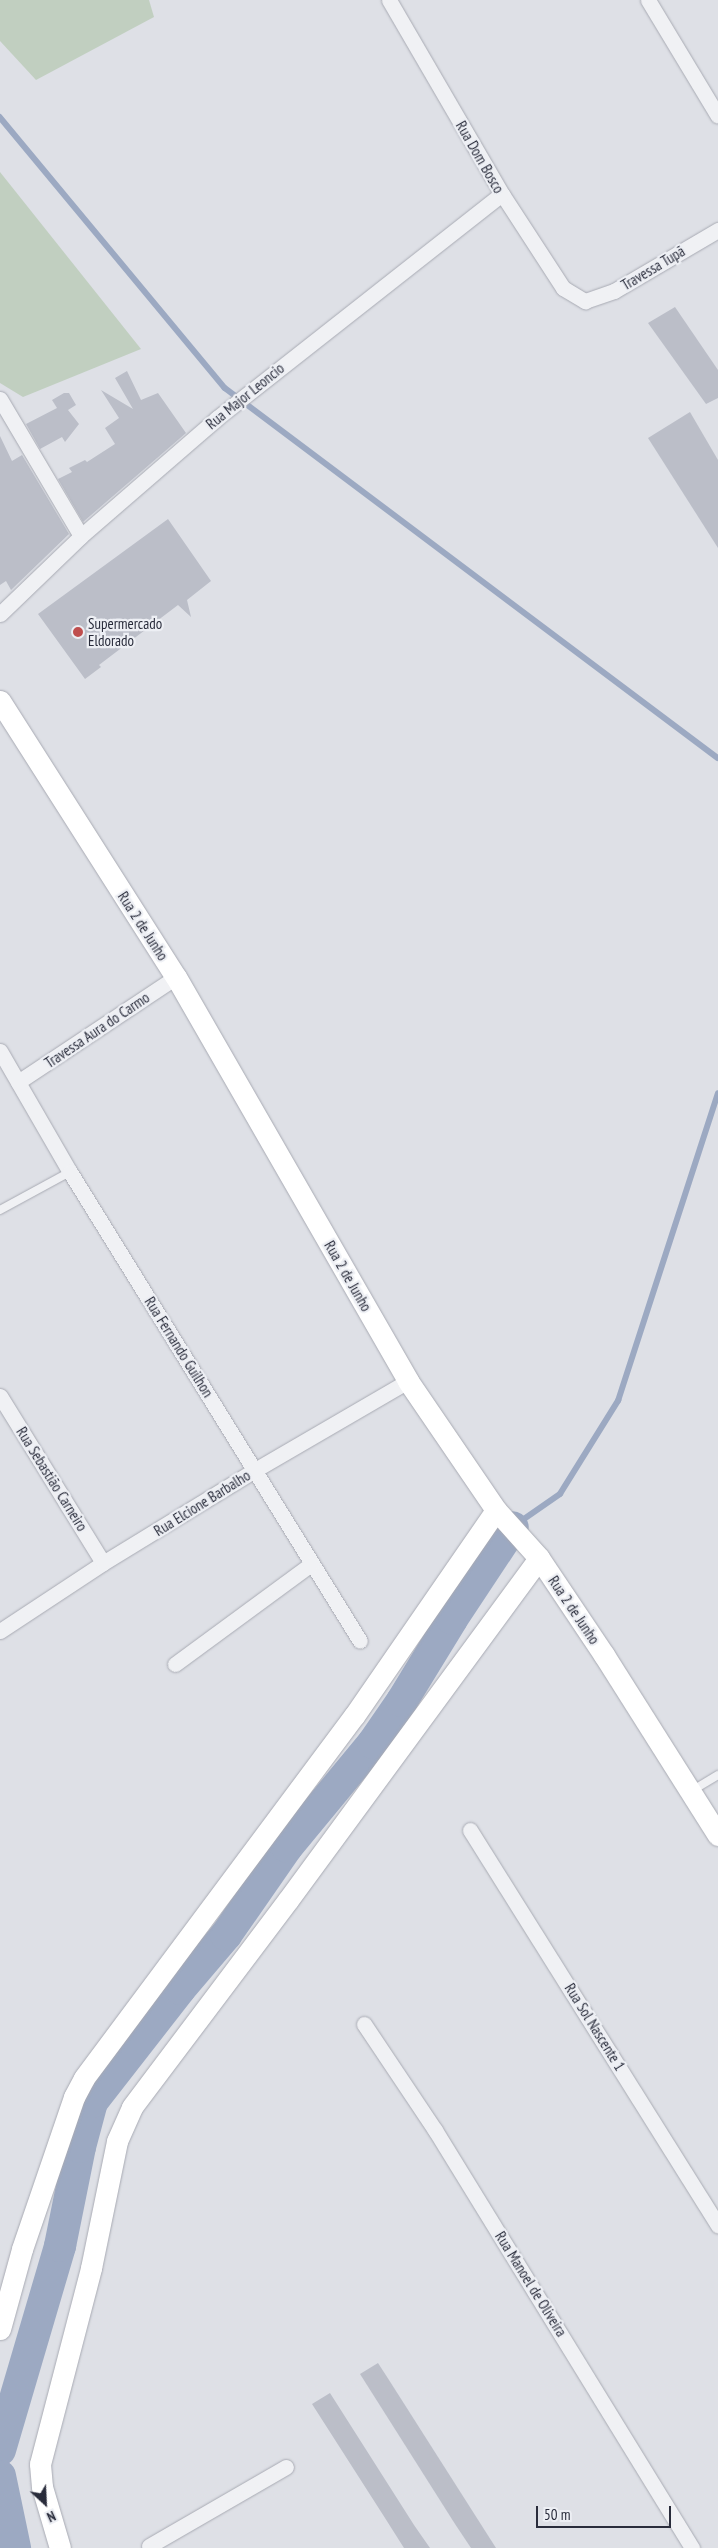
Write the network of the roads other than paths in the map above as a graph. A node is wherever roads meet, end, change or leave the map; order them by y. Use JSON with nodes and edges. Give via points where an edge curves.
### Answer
{"nodes":[{"id":1,"x":389,"y":0,"type":"edge"},
{"id":2,"x":648,"y":0,"type":"edge"},
{"id":3,"x":718,"y":116,"type":"edge"},
{"id":4,"x":502,"y":194,"type":"junction"},
{"id":5,"x":718,"y":230,"type":"edge"},
{"id":6,"x":585,"y":301,"type":"joint"},
{"id":7,"x":0,"y":399,"type":"edge"},
{"id":8,"x":81,"y":536,"type":"junction"},
{"id":9,"x":0,"y":614,"type":"edge"},
{"id":10,"x":0,"y":701,"type":"edge"},
{"id":11,"x":176,"y":977,"type":"junction"},
{"id":12,"x":0,"y":1051,"type":"edge"},
{"id":13,"x":18,"y":1082,"type":"junction"},
{"id":14,"x":70,"y":1172,"type":"junction"},
{"id":15,"x":0,"y":1210,"type":"edge"},
{"id":16,"x":408,"y":1381,"type":"junction"},
{"id":17,"x":0,"y":1396,"type":"edge"},
{"id":18,"x":255,"y":1470,"type":"junction"},
{"id":19,"x":496,"y":1510,"type":"junction"},
{"id":20,"x":539,"y":1558,"type":"junction"},
{"id":21,"x":104,"y":1563,"type":"junction"},
{"id":22,"x":311,"y":1564,"type":"junction"},
{"id":23,"x":0,"y":1631,"type":"edge"},
{"id":24,"x":360,"y":1641,"type":"dead end"},
{"id":25,"x":175,"y":1664,"type":"dead end"},
{"id":26,"x":718,"y":1775,"type":"edge"},
{"id":27,"x":691,"y":1791,"type":"junction"},
{"id":28,"x":470,"y":1830,"type":"dead end"},
{"id":29,"x":718,"y":1835,"type":"edge"},
{"id":30,"x":364,"y":2024,"type":"dead end"},
{"id":31,"x":718,"y":2226,"type":"edge"},
{"id":32,"x":0,"y":2328,"type":"edge"},
{"id":33,"x":286,"y":2467,"type":"dead end"},
{"id":34,"x":149,"y":2546,"type":"dead end"},
{"id":35,"x":60,"y":2548,"type":"edge"},
{"id":36,"x":692,"y":2548,"type":"edge"}],
"edges":[{"from":1,"to":4,"type":"street","name":"Rua Dom Bosco"},
{"from":2,"to":3,"type":"street"},
{"from":4,"to":6,"type":"street","name":"Rua Dom Bosco","via":[[563,288]]},
{"from":4,"to":8,"type":"street","name":"Rua Major Leoncio","via":[[217,418]]},
{"from":5,"to":6,"type":"street","name":"Travessa Tupã","via":[[614,291]]},
{"from":7,"to":8,"type":"street"},
{"from":8,"to":9,"type":"street","name":"Rua Major Leoncio"},
{"from":10,"to":11,"type":"street","name":"Rua 2 de Junho"},
{"from":11,"to":13,"type":"street","name":"Travessa Aura do Carmo"},
{"from":11,"to":16,"type":"street","name":"Rua 2 de Junho"},
{"from":12,"to":13,"type":"street","name":"Rua Fernando Guilhon"},
{"from":13,"to":14,"type":"street","name":"Rua Fernando Guilhon"},
{"from":14,"to":15,"type":"lane"},
{"from":14,"to":18,"type":"street","name":"Rua Fernando Guilhon"},
{"from":16,"to":18,"type":"street","name":"Rua Elcione Barbalho"},
{"from":16,"to":19,"type":"street","name":"Rua 2 de Junho"},
{"from":17,"to":21,"type":"street","name":"Rua Sebastião Carneiro"},
{"from":18,"to":21,"type":"street","name":"Rua Elcione Barbalho"},
{"from":18,"to":22,"type":"street","name":"Rua Fernando Guilhon"},
{"from":19,"to":20,"type":"street","name":"Rua 2 de Junho"},
{"from":19,"to":32,"type":"street","via":[[354,1716],[84,2078],[74,2097],[22,2249]]},
{"from":20,"to":27,"type":"street","name":"Rua 2 de Junho"},
{"from":20,"to":35,"type":"street","via":[[132,2107],[117,2141],[91,2268],[40,2464],[42,2487]]},
{"from":21,"to":23,"type":"street","name":"Rua Elcione Barbalho"},
{"from":22,"to":24,"type":"street","name":"Rua Fernando Guilhon"},
{"from":22,"to":25,"type":"street"},
{"from":26,"to":27,"type":"lane"},
{"from":27,"to":29,"type":"street","name":"Rua 2 de Junho"},
{"from":28,"to":31,"type":"street","name":"Rua Sol Nascente 1"},
{"from":30,"to":36,"type":"street","name":"Rua Manoel de Oliveira","via":[[466,2180]]},
{"from":33,"to":34,"type":"street"}]}
